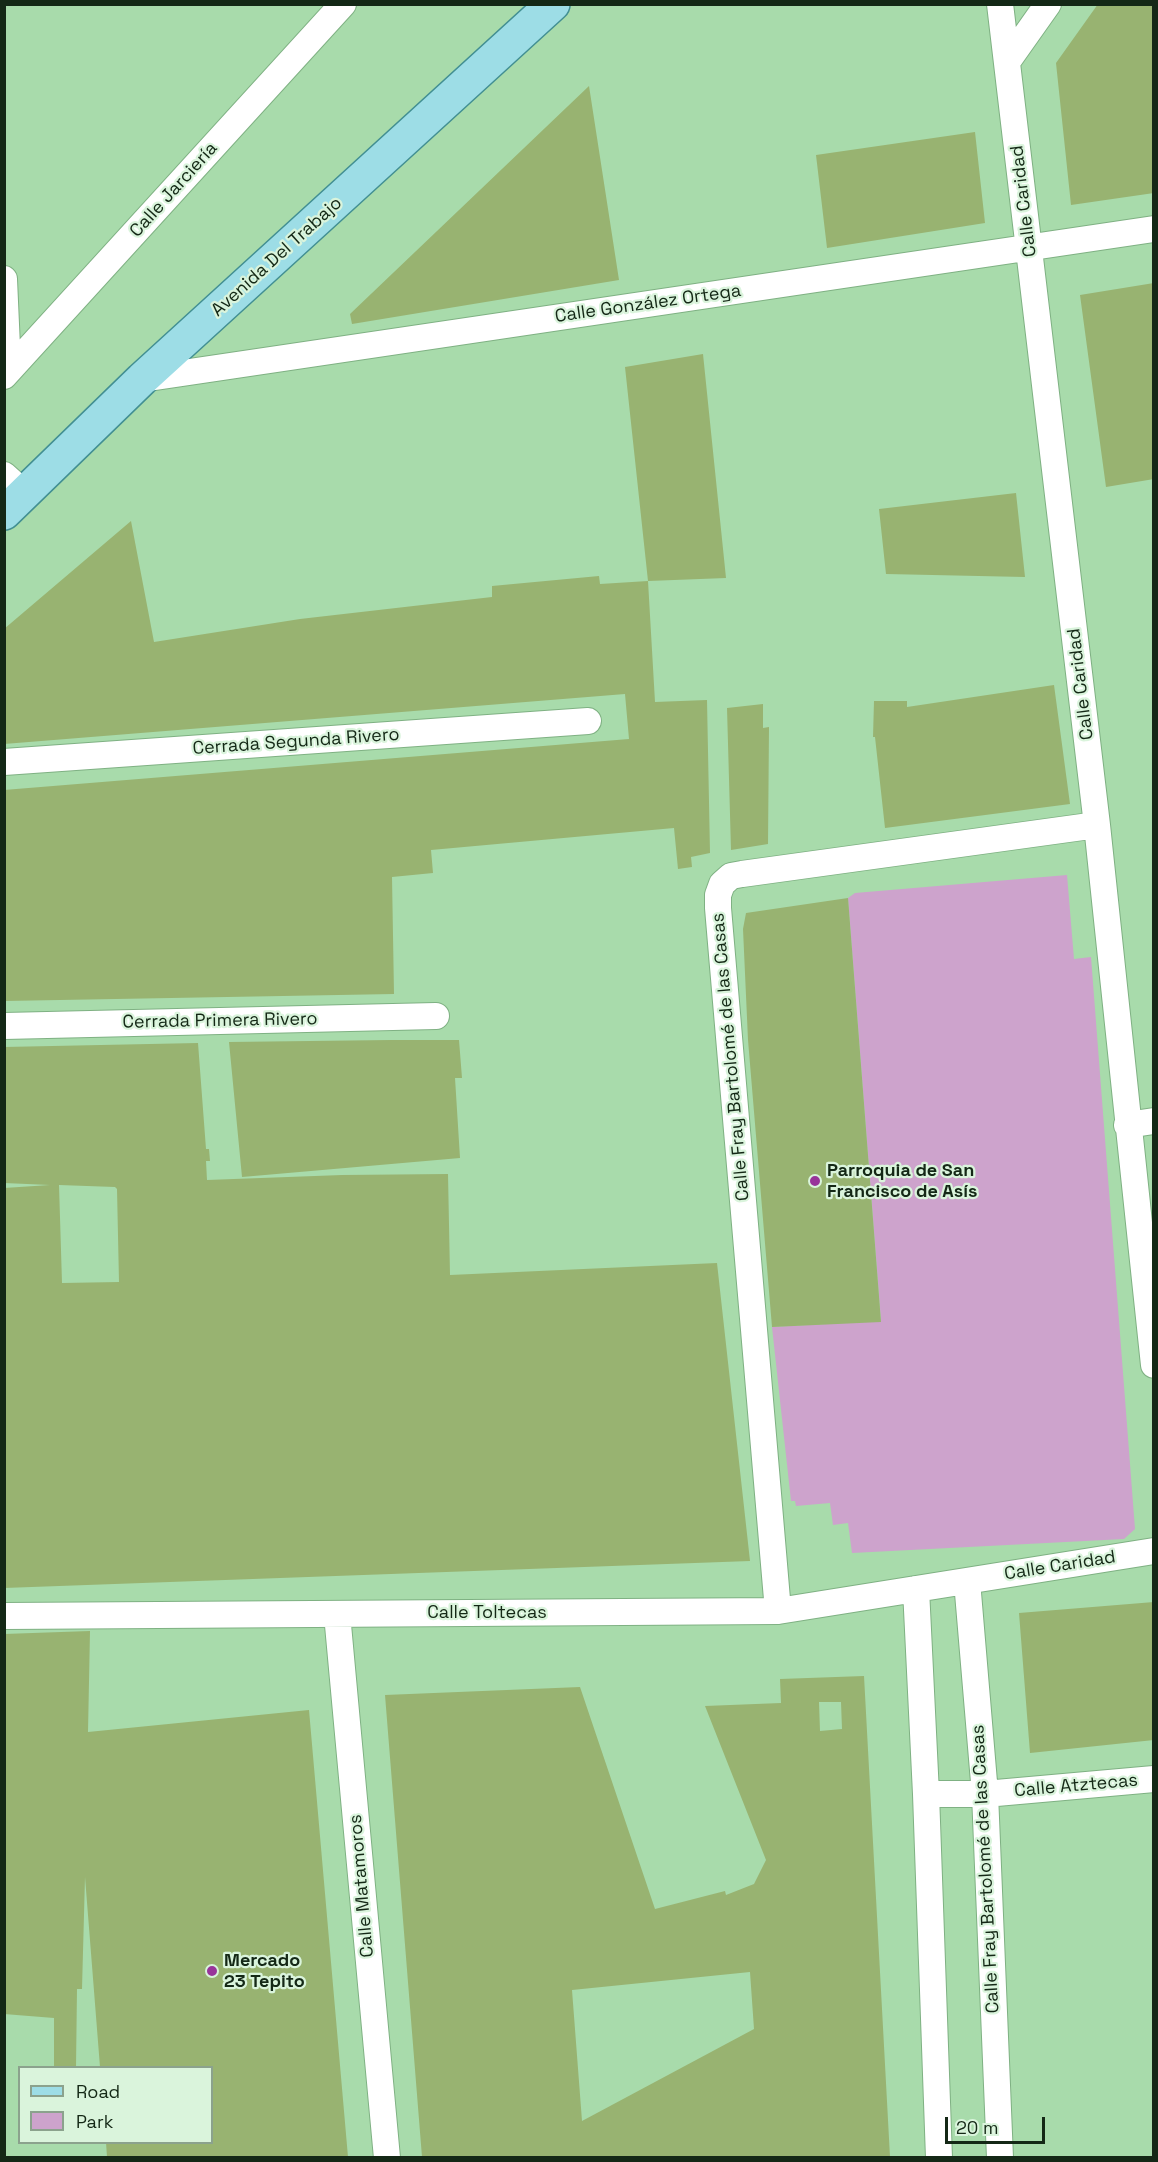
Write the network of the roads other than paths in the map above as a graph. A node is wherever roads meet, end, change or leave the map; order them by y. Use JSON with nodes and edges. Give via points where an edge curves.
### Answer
{"nodes":[{"id":1,"x":343,"y":4,"type":"edge"},
{"id":2,"x":554,"y":4,"type":"edge"},
{"id":3,"x":1000,"y":4,"type":"edge"},
{"id":4,"x":1048,"y":4,"type":"edge"},
{"id":5,"x":1007,"y":62,"type":"junction"},
{"id":6,"x":1154,"y":229,"type":"edge"},
{"id":7,"x":1030,"y":248,"type":"junction"},
{"id":8,"x":4,"y":279,"type":"edge"},
{"id":9,"x":6,"y":373,"type":"edge"},
{"id":10,"x":142,"y":379,"type":"junction"},
{"id":11,"x":11,"y":494,"type":"edge"},
{"id":12,"x":588,"y":721,"type":"dead end"},
{"id":13,"x":4,"y":762,"type":"edge"},
{"id":14,"x":1097,"y":825,"type":"junction"},
{"id":15,"x":435,"y":1016,"type":"dead end"},
{"id":16,"x":4,"y":1026,"type":"edge"},
{"id":17,"x":1154,"y":1121,"type":"edge"},
{"id":18,"x":1127,"y":1125,"type":"junction"},
{"id":19,"x":1154,"y":1365,"type":"edge"},
{"id":20,"x":1154,"y":1551,"type":"edge"},
{"id":21,"x":967,"y":1581,"type":"junction"},
{"id":22,"x":916,"y":1589,"type":"junction"},
{"id":23,"x":778,"y":1611,"type":"junction"},
{"id":24,"x":337,"y":1614,"type":"junction"},
{"id":25,"x":4,"y":1616,"type":"edge"},
{"id":26,"x":1154,"y":1779,"type":"edge"},
{"id":27,"x":926,"y":1794,"type":"junction"},
{"id":28,"x":985,"y":1794,"type":"junction"},
{"id":29,"x":387,"y":2157,"type":"edge"},
{"id":30,"x":939,"y":2157,"type":"edge"},
{"id":31,"x":1000,"y":2157,"type":"edge"}],
"edges":[{"from":1,"to":9,"type":"street","name":"Calle Jarciería"},
{"from":2,"to":10,"type":"main road","name":"Avenida Del Trabajo"},
{"from":3,"to":5,"type":"street","name":"Calle Caridad"},
{"from":4,"to":5,"type":"street"},
{"from":5,"to":7,"type":"street","name":"Calle Caridad"},
{"from":6,"to":7,"type":"street","name":"Calle González Ortega"},
{"from":7,"to":10,"type":"street","name":"Calle González Ortega"},
{"from":7,"to":14,"type":"street","name":"Calle Caridad"},
{"from":8,"to":9,"type":"street"},
{"from":10,"to":11,"type":"main road","name":"Avenida Del Trabajo"},
{"from":12,"to":13,"type":"street","name":"Cerrada Segunda Rivero"},
{"from":14,"to":18,"type":"street","name":"Calle Caridad"},
{"from":14,"to":23,"type":"street","name":"Calle Fray Bartolomé de las Casas","via":[[742,874],[731,876],[722,884],[718,908]]},
{"from":15,"to":16,"type":"street","name":"Cerrada Primera Rivero"},
{"from":17,"to":18,"type":"street"},
{"from":18,"to":19,"type":"street","name":"Calle Caridad"},
{"from":20,"to":21,"type":"street","name":"Calle Caridad"},
{"from":21,"to":22,"type":"street","name":"Calle Toltecas"},
{"from":21,"to":28,"type":"street","name":"Calle Fray Bartolomé de las Casas"},
{"from":22,"to":23,"type":"street","name":"Calle Toltecas"},
{"from":22,"to":27,"type":"street"},
{"from":23,"to":24,"type":"street","name":"Calle Toltecas"},
{"from":24,"to":25,"type":"street","name":"Calle Toltecas"},
{"from":24,"to":29,"type":"street","name":"Calle Matamoros"},
{"from":26,"to":28,"type":"street","name":"Calle Atztecas"},
{"from":27,"to":28,"type":"street","name":"Calle Atztecas"},
{"from":27,"to":30,"type":"street"},
{"from":28,"to":31,"type":"street","name":"Calle Fray Bartolomé de las Casas"}]}
